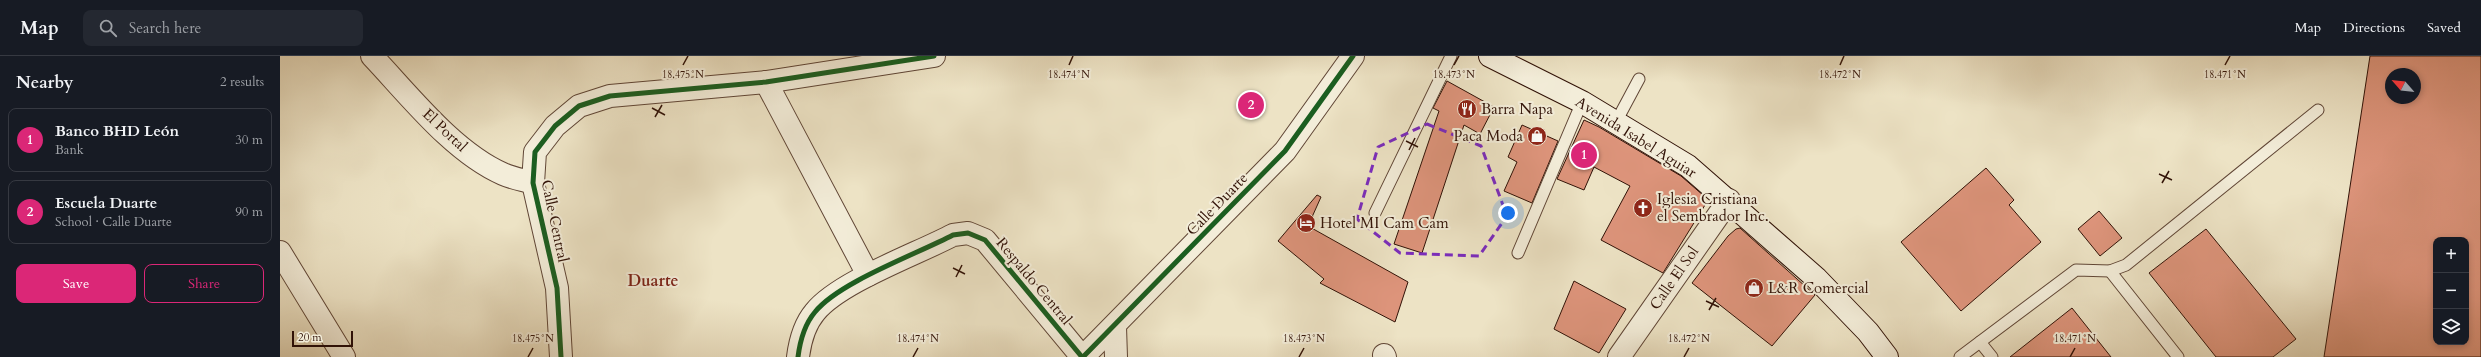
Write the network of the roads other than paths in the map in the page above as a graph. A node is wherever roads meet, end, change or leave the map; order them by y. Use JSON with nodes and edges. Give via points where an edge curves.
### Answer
{"nodes":[{"id":1,"x":372,"y":56,"type":"edge"},
{"id":2,"x":934,"y":56,"type":"edge"},
{"id":3,"x":1353,"y":56,"type":"edge"},
{"id":4,"x":1451,"y":56,"type":"edge"},
{"id":5,"x":1490,"y":56,"type":"edge"},
{"id":6,"x":1639,"y":78,"type":"dead end"},
{"id":7,"x":766,"y":82,"type":"junction"},
{"id":8,"x":1582,"y":102,"type":"junction"},
{"id":9,"x":2318,"y":110,"type":"dead end"},
{"id":10,"x":1616,"y":122,"type":"junction"},
{"id":11,"x":533,"y":183,"type":"junction"},
{"id":12,"x":1729,"y":200,"type":"junction"},
{"id":13,"x":1376,"y":213,"type":"dead end"},
{"id":14,"x":280,"y":252,"type":"edge"},
{"id":15,"x":1518,"y":253,"type":"dead end"},
{"id":16,"x":2110,"y":271,"type":"junction"},
{"id":17,"x":868,"y":276,"type":"junction"},
{"id":18,"x":1115,"y":327,"type":"junction"},
{"id":19,"x":1980,"y":342,"type":"junction"},
{"id":20,"x":344,"y":357,"type":"edge"},
{"id":21,"x":561,"y":357,"type":"edge"},
{"id":22,"x":798,"y":357,"type":"edge"},
{"id":23,"x":1082,"y":357,"type":"edge"},
{"id":24,"x":1116,"y":357,"type":"edge"},
{"id":25,"x":1619,"y":357,"type":"edge"},
{"id":26,"x":1887,"y":357,"type":"edge"},
{"id":27,"x":1960,"y":357,"type":"edge"},
{"id":28,"x":1992,"y":357,"type":"edge"},
{"id":29,"x":2178,"y":357,"type":"edge"}],
"edges":[{"from":1,"to":11,"type":"street","name":"El Portal","via":[[452,140],[481,162],[504,174]]},
{"from":2,"to":7,"type":"street","name":"Calle Central"},
{"from":3,"to":18,"type":"street","name":"Calle Duarte","via":[[1285,151]]},
{"from":4,"to":13,"type":"lane"},
{"from":5,"to":8,"type":"street","name":"Avenida Isabel Aguiar"},
{"from":6,"to":10,"type":"lane"},
{"from":7,"to":11,"type":"street","name":"Calle Central","via":[[610,96],[580,106],[555,126],[535,152]]},
{"from":7,"to":17,"type":"street"},
{"from":8,"to":10,"type":"street","name":"Avenida Isabel Aguiar"},
{"from":8,"to":15,"type":"lane"},
{"from":9,"to":16,"type":"lane","via":[[2126,265]]},
{"from":10,"to":12,"type":"street","name":"Avenida Isabel Aguiar","via":[[1688,166]]},
{"from":11,"to":21,"type":"street","name":"Calle Central","via":[[557,288]]},
{"from":12,"to":25,"type":"street","name":"Calle El Sol"},
{"from":12,"to":26,"type":"street","name":"Avenida Isabel Aguiar","via":[[1816,278],[1868,332]]},
{"from":14,"to":20,"type":"street"},
{"from":16,"to":19,"type":"lane","via":[[2076,270]]},
{"from":16,"to":29,"type":"lane"},
{"from":17,"to":22,"type":"street","name":"Respaldo Central","via":[[827,300],[815,312],[804,329]]},
{"from":17,"to":23,"type":"street","name":"Respaldo Central","via":[[953,235],[968,233],[977,236],[994,251]]},
{"from":18,"to":23,"type":"street","name":"Calle Duarte"},
{"from":18,"to":24,"type":"street"},
{"from":19,"to":27,"type":"lane"},
{"from":19,"to":28,"type":"lane"}]}
